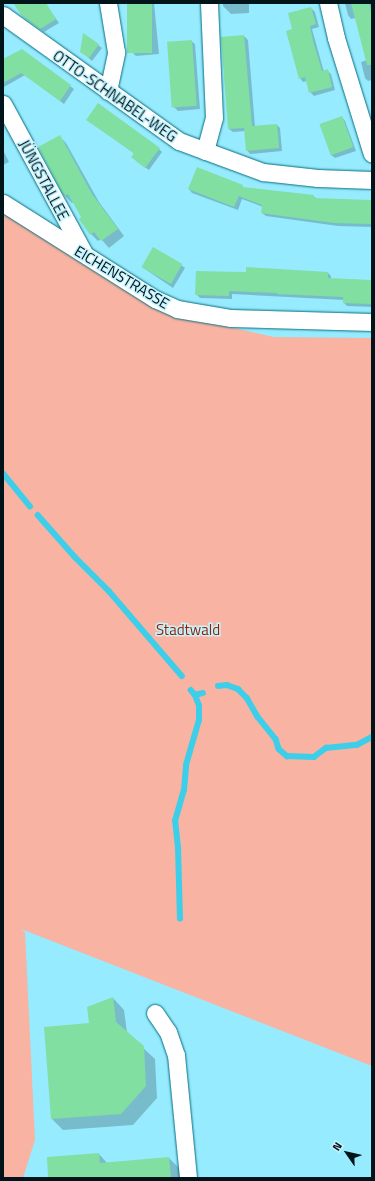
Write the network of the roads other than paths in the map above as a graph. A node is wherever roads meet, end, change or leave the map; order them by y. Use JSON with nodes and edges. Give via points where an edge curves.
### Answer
{"nodes":[{"id":1,"x":108,"y":3,"type":"edge"},
{"id":2,"x":209,"y":3,"type":"edge"},
{"id":3,"x":328,"y":3,"type":"edge"},
{"id":4,"x":4,"y":18,"type":"edge"},
{"id":5,"x":108,"y":91,"type":"junction"},
{"id":6,"x":3,"y":104,"type":"edge"},
{"id":7,"x":204,"y":151,"type":"junction"},
{"id":8,"x":372,"y":154,"type":"edge"},
{"id":9,"x":372,"y":180,"type":"edge"},
{"id":10,"x":3,"y":203,"type":"edge"},
{"id":11,"x":85,"y":255,"type":"junction"},
{"id":12,"x":372,"y":322,"type":"edge"},
{"id":13,"x":155,"y":1013,"type":"dead end"},
{"id":14,"x":188,"y":1178,"type":"edge"}],
"edges":[{"from":1,"to":5,"type":"street","via":[[116,52]]},
{"from":2,"to":7,"type":"street","via":[[214,118]]},
{"from":3,"to":8,"type":"street","via":[[336,38]]},
{"from":4,"to":5,"type":"street","name":"OTTO-SCHNABEL-WEG"},
{"from":5,"to":7,"type":"street","name":"OTTO-SCHNABEL-WEG","via":[[179,141]]},
{"from":6,"to":11,"type":"street","name":"JÜNGSTALLEE"},
{"from":7,"to":9,"type":"street","name":"OTTO-SCHNABEL-WEG","via":[[263,172]]},
{"from":10,"to":11,"type":"street","name":"EICHENSTRASSE"},
{"from":11,"to":12,"type":"street","name":"EICHENSTRASSE","via":[[160,302],[188,312],[231,318]]},
{"from":13,"to":14,"type":"street","via":[[168,1032],[176,1055]]}]}
